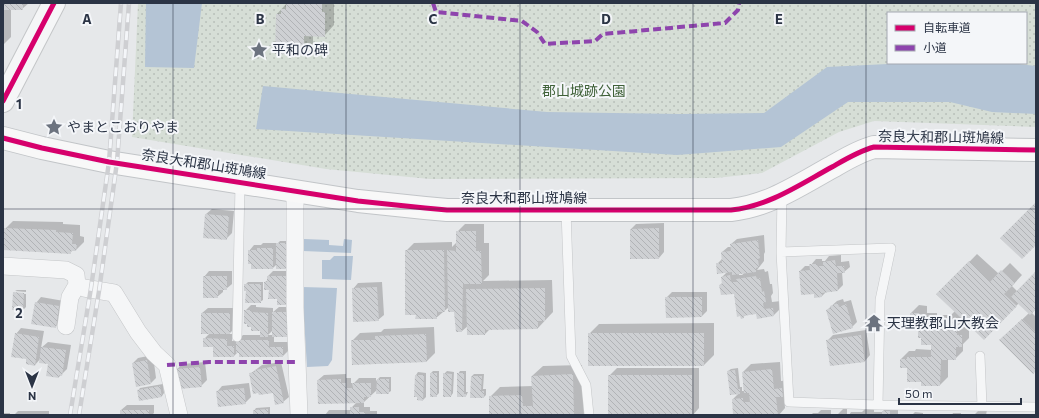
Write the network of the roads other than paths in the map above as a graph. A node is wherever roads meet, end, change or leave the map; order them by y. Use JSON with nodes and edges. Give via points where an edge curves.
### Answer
{"nodes":[{"id":1,"x":54,"y":3,"type":"edge"},
{"id":2,"x":3,"y":101,"type":"edge"},
{"id":3,"x":3,"y":138,"type":"edge"},
{"id":4,"x":1036,"y":150,"type":"edge"},
{"id":5,"x":240,"y":182,"type":"junction"},
{"id":6,"x":295,"y":191,"type":"junction"},
{"id":7,"x":782,"y":195,"type":"junction"},
{"id":8,"x":566,"y":210,"type":"junction"},
{"id":9,"x":781,"y":252,"type":"junction"},
{"id":10,"x":3,"y":266,"type":"edge"},
{"id":11,"x":77,"y":285,"type":"junction"},
{"id":12,"x":66,"y":326,"type":"dead end"},
{"id":13,"x":237,"y":337,"type":"dead end"},
{"id":14,"x":980,"y":356,"type":"dead end"},
{"id":15,"x":878,"y":405,"type":"junction"},
{"id":16,"x":982,"y":406,"type":"junction"},
{"id":17,"x":1036,"y":407,"type":"edge"},
{"id":18,"x":179,"y":415,"type":"edge"},
{"id":19,"x":300,"y":415,"type":"edge"},
{"id":20,"x":589,"y":415,"type":"edge"}],
"edges":[{"from":1,"to":2,"type":"street"},
{"from":3,"to":5,"type":"main road","name":"奈良大和郡山斑鳩線","via":[[110,162]]},
{"from":4,"to":7,"type":"main road","name":"奈良大和郡山斑鳩線","via":[[874,147],[854,154]]},
{"from":5,"to":6,"type":"main road","name":"奈良大和郡山斑鳩線"},
{"from":5,"to":13,"type":"lane"},
{"from":6,"to":8,"type":"main road","name":"奈良大和郡山斑鳩線","via":[[371,203],[447,210]]},
{"from":6,"to":19,"type":"street","via":[[295,307]]},
{"from":7,"to":8,"type":"main road","name":"奈良大和郡山斑鳩線","via":[[756,205],[731,210]]},
{"from":7,"to":9,"type":"lane"},
{"from":8,"to":20,"type":"lane","via":[[571,356],[586,385]]},
{"from":9,"to":15,"type":"lane","via":[[789,402]]},
{"from":9,"to":15,"type":"lane","via":[[891,248],[880,300]]},
{"from":10,"to":11,"type":"street","via":[[66,270],[76,275]]},
{"from":11,"to":12,"type":"street","via":[[70,297]]},
{"from":11,"to":18,"type":"street","via":[[114,292],[138,332],[167,365]]},
{"from":14,"to":16,"type":"lane"},
{"from":15,"to":16,"type":"lane"},
{"from":16,"to":17,"type":"lane"}]}
